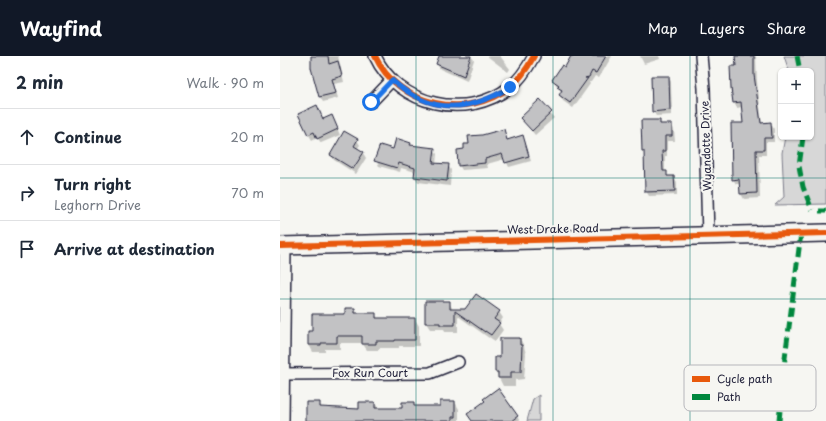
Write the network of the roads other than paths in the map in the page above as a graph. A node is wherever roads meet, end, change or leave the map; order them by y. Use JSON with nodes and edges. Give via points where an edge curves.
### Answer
{"nodes":[{"id":1,"x":375,"y":56,"type":"edge"},
{"id":2,"x":534,"y":56,"type":"edge"},
{"id":3,"x":701,"y":56,"type":"edge"},
{"id":4,"x":392,"y":80,"type":"junction"},
{"id":5,"x":371,"y":102,"type":"dead end"},
{"id":6,"x":821,"y":233,"type":"edge"},
{"id":7,"x":708,"y":236,"type":"junction"},
{"id":8,"x":282,"y":246,"type":"edge"},
{"id":9,"x":458,"y":362,"type":"dead end"},
{"id":10,"x":282,"y":374,"type":"edge"},
{"id":11,"x":283,"y":421,"type":"edge"}],
"edges":[{"from":1,"to":4,"type":"street"},
{"from":2,"to":4,"type":"street","via":[[510,87],[479,103],[451,106],[428,102],[405,91]]},
{"from":3,"to":7,"type":"street","name":"Wyandotte Drive"},
{"from":4,"to":5,"type":"street"},
{"from":6,"to":7,"type":"main road","name":"West Drake Road"},
{"from":7,"to":8,"type":"main road","name":"West Drake Road"},
{"from":8,"to":10,"type":"street"},
{"from":9,"to":10,"type":"street","name":"Fox Run Court","via":[[430,373]]},
{"from":10,"to":11,"type":"street"}]}
